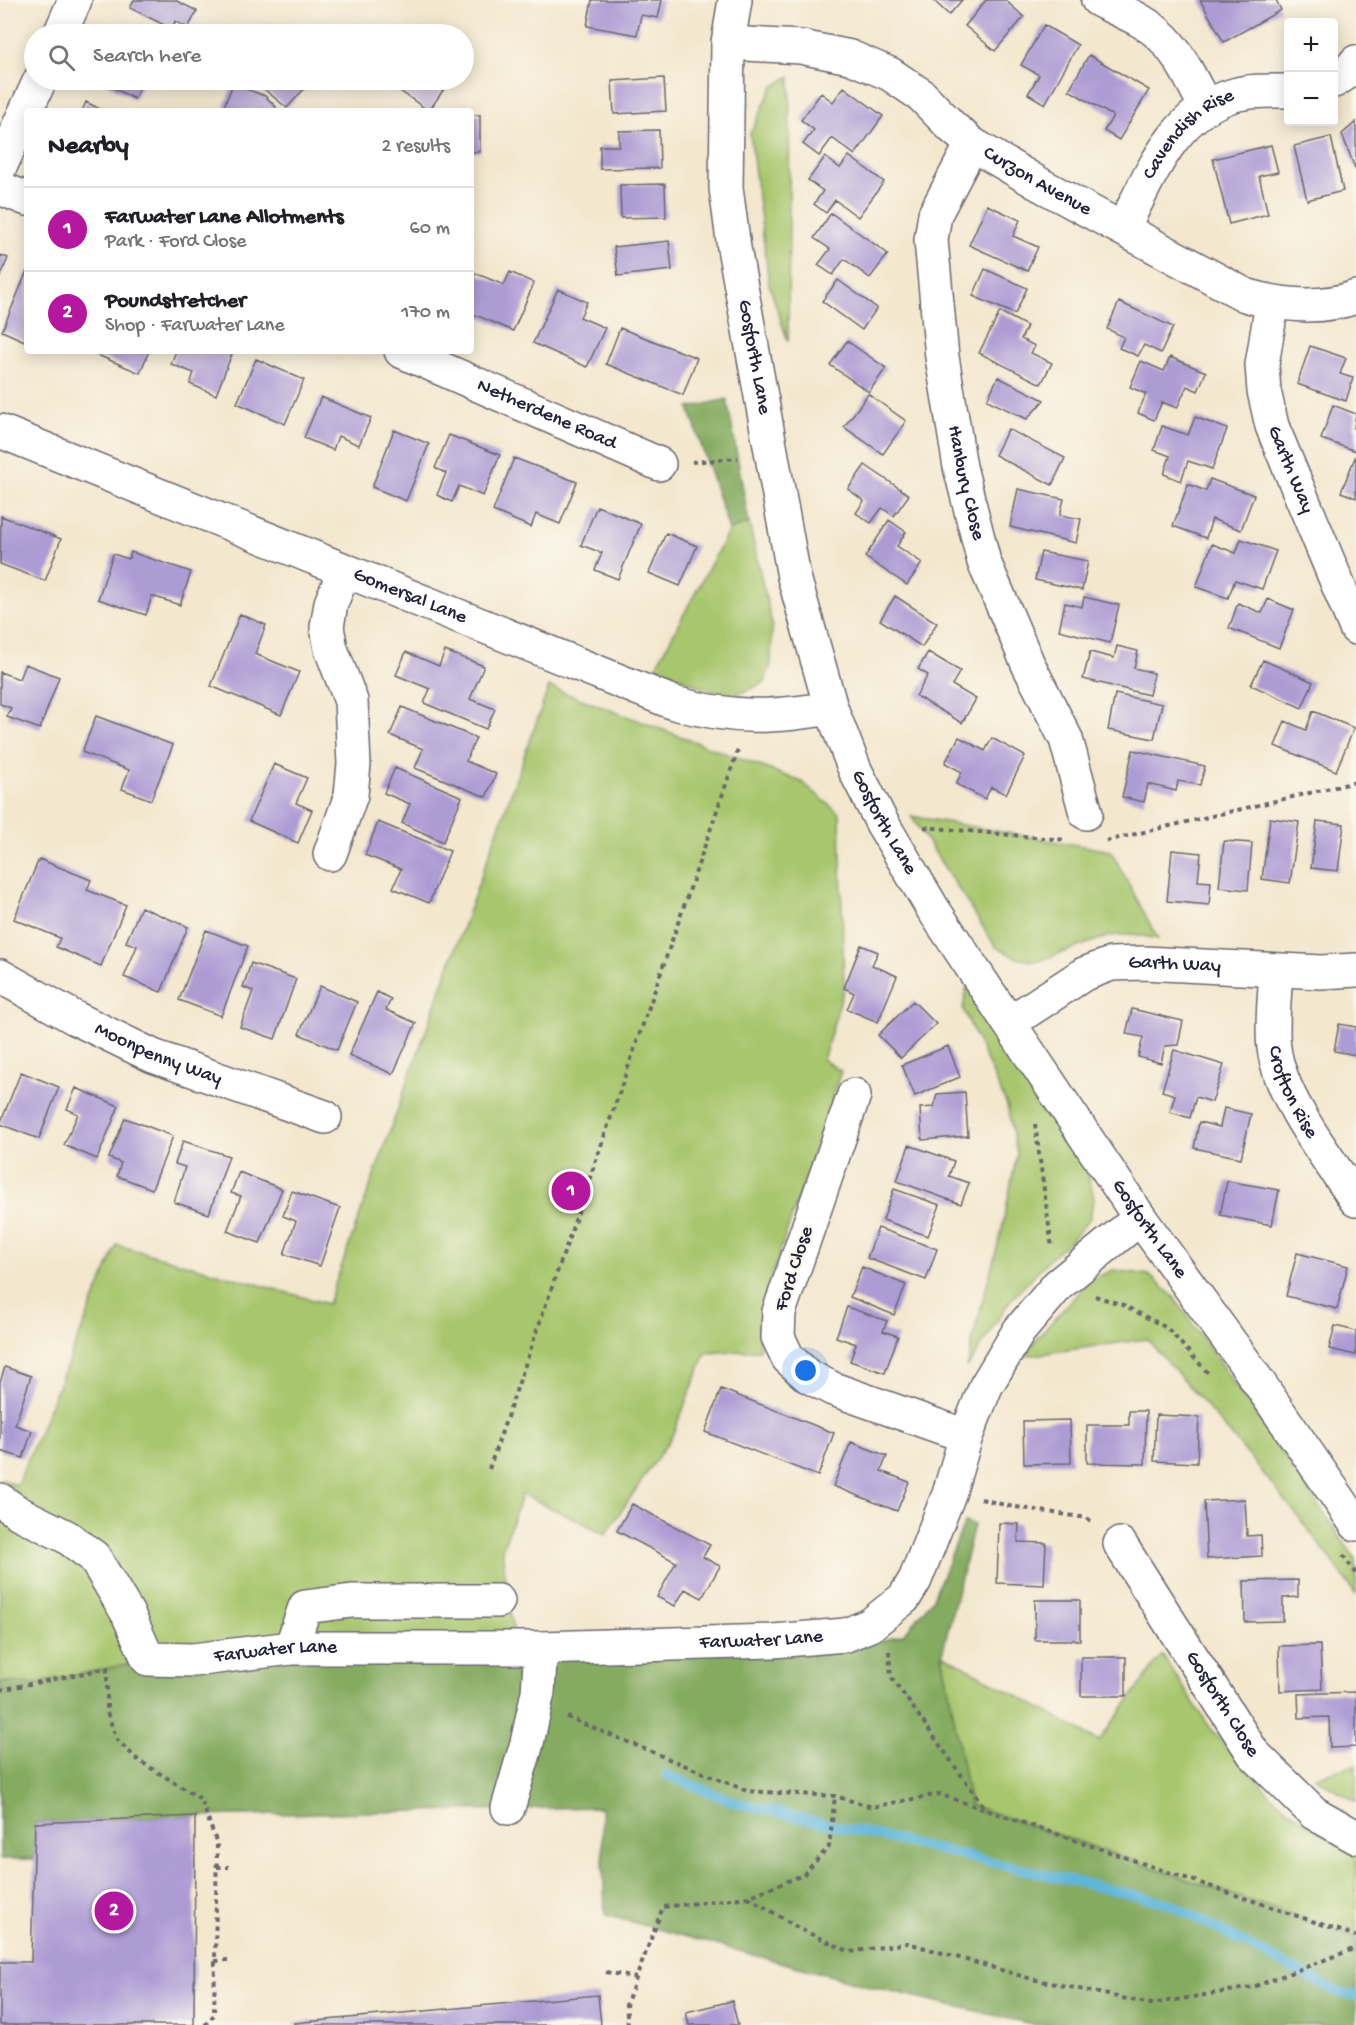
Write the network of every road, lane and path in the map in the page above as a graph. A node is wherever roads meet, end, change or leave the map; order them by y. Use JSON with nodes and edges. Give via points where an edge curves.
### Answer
{"nodes":[{"id":1,"x":75,"y":0,"type":"edge"},
{"id":2,"x":735,"y":0,"type":"edge"},
{"id":3,"x":1098,"y":0,"type":"edge"},
{"id":4,"x":64,"y":24,"type":"edge"},
{"id":5,"x":728,"y":43,"type":"junction"},
{"id":6,"x":1356,"y":62,"type":"edge"},
{"id":7,"x":1338,"y":78,"type":"edge"},
{"id":8,"x":35,"y":90,"type":"edge"},
{"id":9,"x":1284,"y":90,"type":"edge"},
{"id":10,"x":1206,"y":106,"type":"junction"},
{"id":11,"x":27,"y":108,"type":"edge"},
{"id":12,"x":24,"y":115,"type":"edge"},
{"id":13,"x":972,"y":144,"type":"junction"},
{"id":14,"x":0,"y":168,"type":"edge"},
{"id":15,"x":0,"y":188,"type":"edge"},
{"id":16,"x":24,"y":198,"type":"edge"},
{"id":17,"x":1123,"y":228,"type":"junction"},
{"id":18,"x":1356,"y":297,"type":"edge"},
{"id":19,"x":1272,"y":303,"type":"junction"},
{"id":20,"x":408,"y":354,"type":"edge"},
{"id":21,"x":0,"y":431,"type":"edge"},
{"id":22,"x":772,"y":456,"type":"junction"},
{"id":23,"x":660,"y":464,"type":"joint"},
{"id":24,"x":344,"y":572,"type":"junction"},
{"id":25,"x":1356,"y":628,"type":"edge"},
{"id":26,"x":831,"y":708,"type":"junction"},
{"id":27,"x":749,"y":717,"type":"junction"},
{"id":28,"x":1086,"y":813,"type":"dead end"},
{"id":29,"x":330,"y":854,"type":"dead end"},
{"id":30,"x":1276,"y":970,"type":"junction"},
{"id":31,"x":1356,"y":970,"type":"edge"},
{"id":32,"x":0,"y":976,"type":"edge"},
{"id":33,"x":1009,"y":1023,"type":"junction"},
{"id":34,"x":854,"y":1095,"type":"dead end"},
{"id":35,"x":1034,"y":1116,"type":"dead end"},
{"id":36,"x":325,"y":1117,"type":"dead end"},
{"id":37,"x":1356,"y":1200,"type":"edge"},
{"id":38,"x":1140,"y":1218,"type":"junction"},
{"id":39,"x":1058,"y":1284,"type":"junction"},
{"id":40,"x":1211,"y":1376,"type":"dead end"},
{"id":41,"x":966,"y":1436,"type":"junction"},
{"id":42,"x":489,"y":1469,"type":"dead end"},
{"id":43,"x":977,"y":1498,"type":"dead end"},
{"id":44,"x":0,"y":1500,"type":"edge"},
{"id":45,"x":1356,"y":1524,"type":"edge"},
{"id":46,"x":1120,"y":1544,"type":"joint"},
{"id":47,"x":1342,"y":1555,"type":"dead end"},
{"id":48,"x":1356,"y":1574,"type":"edge"},
{"id":49,"x":498,"y":1601,"type":"dead end"},
{"id":50,"x":886,"y":1613,"type":"junction"},
{"id":51,"x":291,"y":1648,"type":"junction"},
{"id":52,"x":541,"y":1648,"type":"junction"},
{"id":53,"x":148,"y":1659,"type":"junction"},
{"id":54,"x":107,"y":1668,"type":"junction"},
{"id":55,"x":0,"y":1690,"type":"edge"},
{"id":56,"x":538,"y":1692,"type":"junction"},
{"id":57,"x":835,"y":1796,"type":"junction"},
{"id":58,"x":508,"y":1808,"type":"dead end"},
{"id":59,"x":987,"y":1811,"type":"junction"},
{"id":60,"x":1356,"y":1837,"type":"edge"},
{"id":61,"x":217,"y":1867,"type":"junction"},
{"id":62,"x":229,"y":1867,"type":"dead end"},
{"id":63,"x":748,"y":1897,"type":"junction"},
{"id":64,"x":1356,"y":1936,"type":"edge"},
{"id":65,"x":1356,"y":1948,"type":"edge"},
{"id":66,"x":228,"y":1960,"type":"dead end"},
{"id":67,"x":215,"y":1961,"type":"junction"},
{"id":68,"x":606,"y":1972,"type":"dead end"},
{"id":69,"x":636,"y":1978,"type":"junction"},
{"id":70,"x":205,"y":2025,"type":"edge"},
{"id":71,"x":628,"y":2025,"type":"edge"}],
"edges":[{"from":1,"to":4,"type":"street"},
{"from":2,"to":5,"type":"street","name":"Gosforth Lane"},
{"from":3,"to":10,"type":"street","via":[[1142,22],[1163,38]]},
{"from":5,"to":13,"type":"street","name":"Curzon Avenue","via":[[801,47],[850,57],[890,74],[921,95]]},
{"from":5,"to":22,"type":"street","name":"Gosforth Lane","via":[[726,188]]},
{"from":6,"to":7,"type":"street"},
{"from":8,"to":11,"type":"street"},
{"from":9,"to":10,"type":"street","name":"Cavendish Rise","via":[[1234,95]]},
{"from":10,"to":17,"type":"street","name":"Cavendish Rise","via":[[1180,128],[1163,152]]},
{"from":12,"to":14,"type":"street"},
{"from":13,"to":17,"type":"street","name":"Curzon Avenue"},
{"from":13,"to":28,"type":"street","name":"Hanbury Close","via":[[935,213],[931,240],[942,357],[960,467],[984,562],[1066,739]]},
{"from":15,"to":16,"type":"street"},
{"from":17,"to":19,"type":"street","name":"Curzon Avenue","via":[[1245,295]]},
{"from":18,"to":19,"type":"street","name":"Curzon Avenue","via":[[1310,306]]},
{"from":19,"to":25,"type":"street","name":"Garth Way","via":[[1262,365],[1272,426]]},
{"from":20,"to":23,"type":"street","name":"Netherdene Road"},
{"from":21,"to":24,"type":"street","name":"Gomersal Lane"},
{"from":22,"to":23,"type":"path"},
{"from":22,"to":26,"type":"street","name":"Gosforth Lane","via":[[795,577]]},
{"from":24,"to":27,"type":"street","name":"Gomersal Lane","via":[[674,703]]},
{"from":24,"to":29,"type":"street","via":[[331,603],[327,627],[331,649],[351,700],[354,764],[351,795]]},
{"from":26,"to":27,"type":"street","name":"Gomersal Lane"},
{"from":26,"to":33,"type":"street","name":"Gosforth Lane","via":[[855,770],[882,823],[933,909]]},
{"from":27,"to":42,"type":"path"},
{"from":30,"to":31,"type":"street","name":"Garth Way"},
{"from":30,"to":33,"type":"street","name":"Garth Way","via":[[1111,964],[1084,974]]},
{"from":30,"to":37,"type":"street","name":"Crofton Rise","via":[[1274,1046],[1287,1095]]},
{"from":32,"to":36,"type":"street","name":"Moonpenny Way","via":[[153,1056]]},
{"from":33,"to":38,"type":"street","name":"Gosforth Lane"},
{"from":34,"to":41,"type":"street","name":"Ford Close","via":[[779,1312],[778,1337],[788,1358],[808,1376],[833,1389]]},
{"from":35,"to":39,"type":"path"},
{"from":38,"to":39,"type":"street","name":"Farwater Lane"},
{"from":38,"to":45,"type":"street","name":"Gosforth Lane"},
{"from":39,"to":40,"type":"path","via":[[1123,1305],[1167,1328]]},
{"from":39,"to":41,"type":"street","name":"Farwater Lane","via":[[1013,1340],[986,1386]]},
{"from":41,"to":50,"type":"street","name":"Farwater Lane","via":[[949,1494],[915,1580],[904,1598]]},
{"from":43,"to":46,"type":"path","via":[[1087,1518]]},
{"from":44,"to":53,"type":"street","via":[[67,1537],[94,1557],[128,1614]]},
{"from":46,"to":60,"type":"street","name":"Gosforth Close","via":[[1253,1753],[1314,1813]]},
{"from":47,"to":48,"type":"path"},
{"from":49,"to":51,"type":"street","via":[[352,1602],[304,1607]]},
{"from":50,"to":52,"type":"street","name":"Farwater Lane","via":[[846,1635]]},
{"from":50,"to":59,"type":"path","via":[[891,1677]]},
{"from":51,"to":52,"type":"street","name":"Farwater Lane"},
{"from":51,"to":53,"type":"street","name":"Farwater Lane","via":[[193,1660]]},
{"from":52,"to":56,"type":"street"},
{"from":53,"to":54,"type":"path"},
{"from":54,"to":55,"type":"path"},
{"from":54,"to":61,"type":"path","via":[[107,1712],[117,1740],[138,1760],[201,1799],[217,1844]]},
{"from":56,"to":57,"type":"path","via":[[567,1717],[747,1791]]},
{"from":56,"to":58,"type":"street"},
{"from":57,"to":59,"type":"path","via":[[872,1807],[939,1794]]},
{"from":57,"to":63,"type":"path","via":[[829,1847],[803,1875]]},
{"from":59,"to":64,"type":"path"},
{"from":61,"to":62,"type":"path"},
{"from":61,"to":67,"type":"path"},
{"from":63,"to":65,"type":"path","via":[[800,1929],[850,1953],[908,1943],[1032,1979],[1151,2004],[1253,1988]]},
{"from":63,"to":69,"type":"path","via":[[663,1907]]},
{"from":66,"to":67,"type":"path"},
{"from":67,"to":70,"type":"path","via":[[214,2015]]},
{"from":68,"to":69,"type":"path"},
{"from":69,"to":71,"type":"path","via":[[626,2005]]}]}
